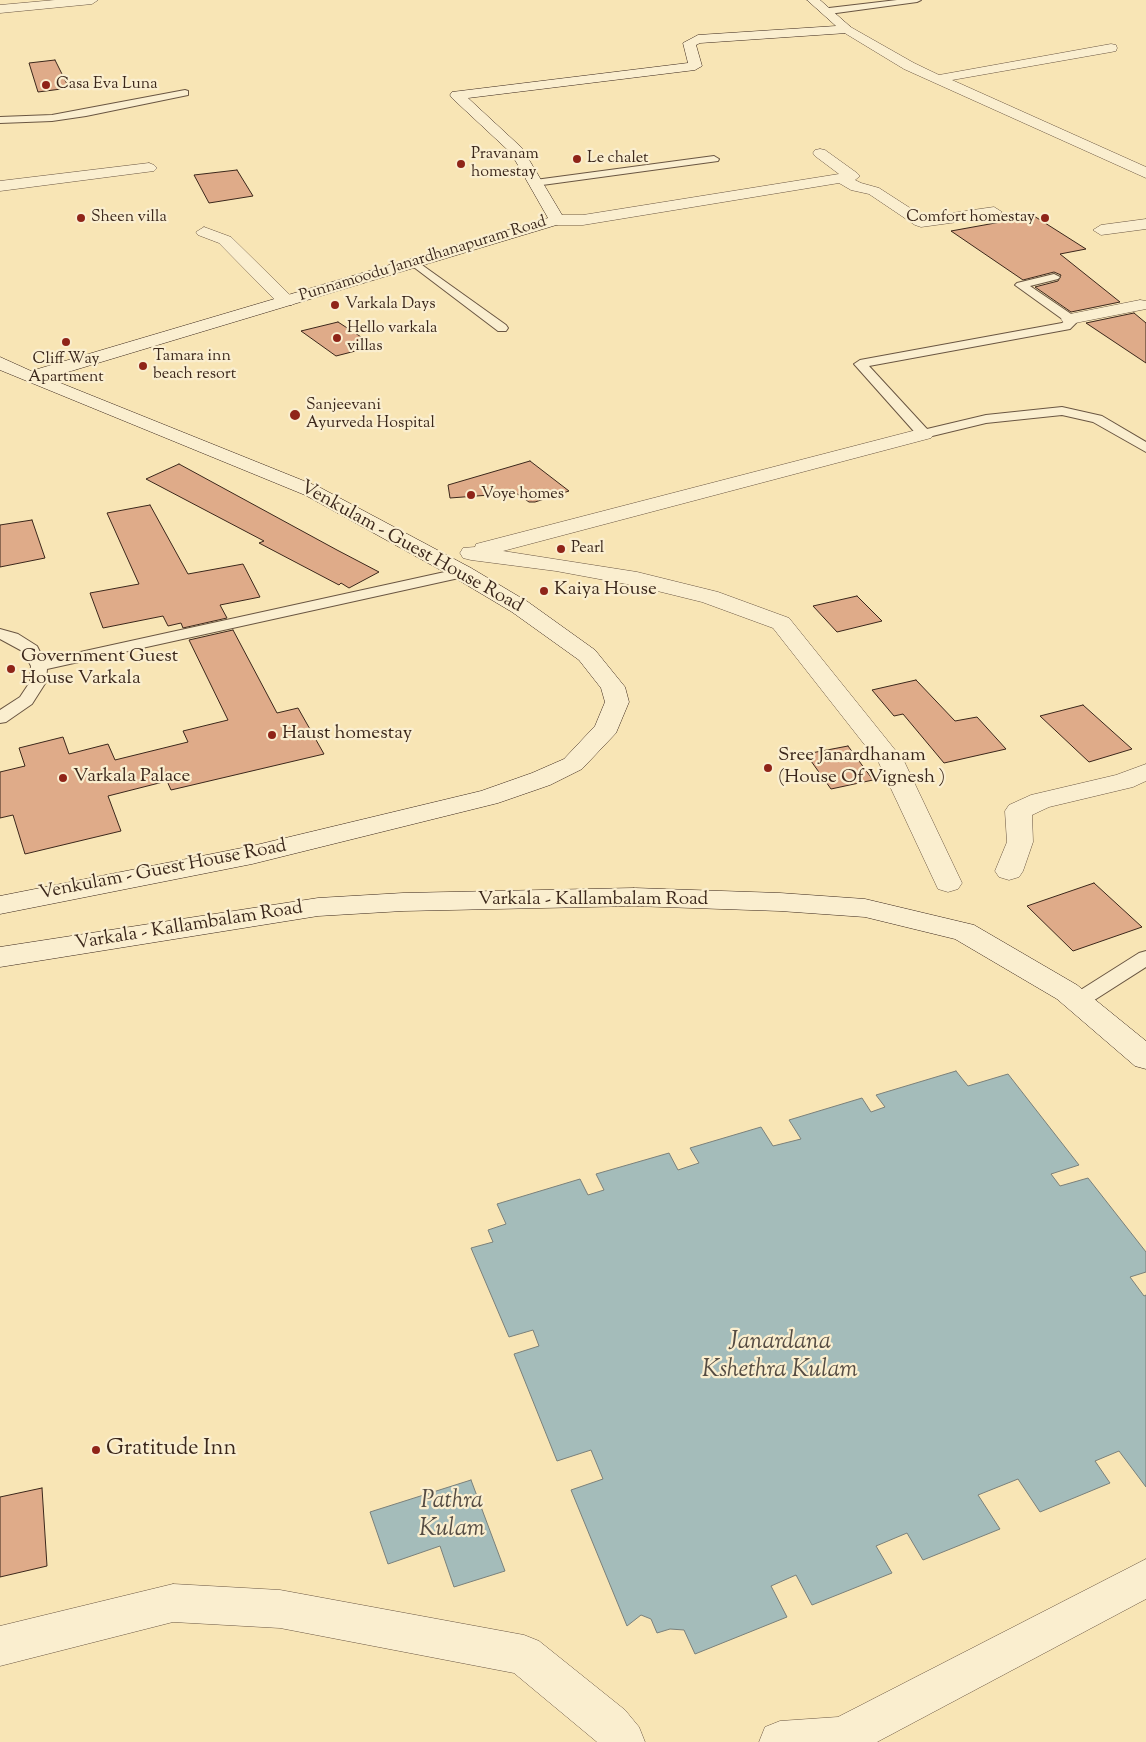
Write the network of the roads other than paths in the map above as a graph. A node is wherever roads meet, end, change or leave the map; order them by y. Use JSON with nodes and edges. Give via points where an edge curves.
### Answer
{"nodes":[{"id":1,"x":92,"y":0,"type":"edge"},
{"id":2,"x":814,"y":0,"type":"edge"},
{"id":3,"x":917,"y":0,"type":"edge"},
{"id":4,"x":0,"y":9,"type":"edge"},
{"id":5,"x":828,"y":11,"type":"junction"},
{"id":6,"x":848,"y":29,"type":"junction"},
{"id":7,"x":1111,"y":48,"type":"dead end"},
{"id":8,"x":938,"y":78,"type":"junction"},
{"id":9,"x":185,"y":93,"type":"dead end"},
{"id":10,"x":0,"y":120,"type":"edge"},
{"id":11,"x":820,"y":153,"type":"dead end"},
{"id":12,"x":714,"y":159,"type":"dead end"},
{"id":13,"x":149,"y":168,"type":"dead end"},
{"id":14,"x":1146,"y":173,"type":"edge"},
{"id":15,"x":844,"y":179,"type":"junction"},
{"id":16,"x":535,"y":183,"type":"junction"},
{"id":17,"x":0,"y":186,"type":"edge"},
{"id":18,"x":994,"y":212,"type":"dead end"},
{"id":19,"x":557,"y":220,"type":"junction"},
{"id":20,"x":1146,"y":224,"type":"edge"},
{"id":21,"x":1101,"y":230,"type":"dead end"},
{"id":22,"x":204,"y":232,"type":"dead end"},
{"id":23,"x":415,"y":263,"type":"junction"},
{"id":24,"x":1054,"y":277,"type":"dead end"},
{"id":25,"x":1120,"y":294,"type":"dead end"},
{"id":26,"x":286,"y":301,"type":"junction"},
{"id":27,"x":1143,"y":305,"type":"edge"},
{"id":28,"x":1070,"y":320,"type":"junction"},
{"id":29,"x":502,"y":328,"type":"dead end"},
{"id":30,"x":0,"y":363,"type":"edge"},
{"id":31,"x":30,"y":377,"type":"junction"},
{"id":32,"x":924,"y":434,"type":"junction"},
{"id":33,"x":1146,"y":448,"type":"edge"},
{"id":34,"x":460,"y":563,"type":"junction"},
{"id":35,"x":0,"y":634,"type":"edge"},
{"id":36,"x":40,"y":666,"type":"junction"},
{"id":37,"x":0,"y":718,"type":"edge"},
{"id":38,"x":1146,"y":772,"type":"edge"},
{"id":39,"x":1009,"y":871,"type":"dead end"},
{"id":40,"x":948,"y":882,"type":"dead end"},
{"id":41,"x":0,"y":906,"type":"edge"},
{"id":42,"x":0,"y":957,"type":"edge"},
{"id":43,"x":1146,"y":958,"type":"edge"},
{"id":44,"x":1078,"y":1001,"type":"junction"},
{"id":45,"x":1141,"y":1045,"type":"edge"},
{"id":46,"x":1146,"y":1578,"type":"edge"},
{"id":47,"x":0,"y":1646,"type":"edge"},
{"id":48,"x":624,"y":1742,"type":"edge"},
{"id":49,"x":780,"y":1742,"type":"edge"}],
"edges":[{"from":1,"to":4,"type":"street"},
{"from":2,"to":5,"type":"street"},
{"from":3,"to":5,"type":"lane"},
{"from":5,"to":6,"type":"street"},
{"from":6,"to":8,"type":"street","via":[[909,66]]},
{"from":6,"to":16,"type":"street","name":"Punnamoodu Janardhanapuram Road","via":[[698,39],[689,43],[696,66],[457,95],[517,151]]},
{"from":7,"to":8,"type":"street"},
{"from":8,"to":14,"type":"street"},
{"from":9,"to":10,"type":"lane","via":[[52,118]]},
{"from":11,"to":15,"type":"street","via":[[852,176]]},
{"from":12,"to":16,"type":"lane"},
{"from":13,"to":17,"type":"street"},
{"from":15,"to":18,"type":"street","via":[[856,187],[874,191],[921,222]]},
{"from":15,"to":19,"type":"street","via":[[583,220]]},
{"from":16,"to":19,"type":"street","name":"Punnamoodu Janardhanapuram Road"},
{"from":19,"to":23,"type":"street","name":"Punnamoodu Janardhanapuram Road"},
{"from":20,"to":21,"type":"street"},
{"from":22,"to":26,"type":"street","via":[[225,240]]},
{"from":23,"to":26,"type":"street","name":"Punnamoodu Janardhanapuram Road"},
{"from":23,"to":29,"type":"lane"},
{"from":24,"to":28,"type":"lane","via":[[1021,285]]},
{"from":25,"to":27,"type":"street"},
{"from":26,"to":31,"type":"street","name":"Punnamoodu Janardhanapuram Road"},
{"from":27,"to":28,"type":"street"},
{"from":28,"to":32,"type":"lane","via":[[1066,326],[860,364]]},
{"from":30,"to":31,"type":"street","name":"Venkulam - Guest House Road"},
{"from":31,"to":34,"type":"street","name":"Venkulam - Guest House Road","via":[[312,491]]},
{"from":32,"to":33,"type":"lane","via":[[986,419],[1062,411],[1097,419]]},
{"from":32,"to":34,"type":"street"},
{"from":34,"to":36,"type":"lane"},
{"from":34,"to":40,"type":"street","via":[[556,564],[710,597],[781,622],[891,761]]},
{"from":34,"to":41,"type":"street","name":"Venkulam - Guest House Road","via":[[587,655],[613,687],[617,702],[607,728],[574,764],[489,797],[252,855]]},
{"from":35,"to":36,"type":"lane","via":[[31,649]]},
{"from":36,"to":37,"type":"lane","via":[[38,682],[26,700]]},
{"from":38,"to":39,"type":"street","via":[[1124,781],[1040,801],[1018,811],[1020,842]]},
{"from":42,"to":44,"type":"street","name":"Varkala - Kallambalam Road","via":[[318,907],[403,902],[634,898],[780,902],[864,908],[964,932],[1012,958]]},
{"from":43,"to":44,"type":"lane"},
{"from":44,"to":45,"type":"street","name":"Varkala - Kallambalam Road"},
{"from":46,"to":49,"type":"street","via":[[841,1738]]},
{"from":47,"to":48,"type":"street","via":[[173,1603],[280,1609],[524,1656],[610,1726]]}]}
